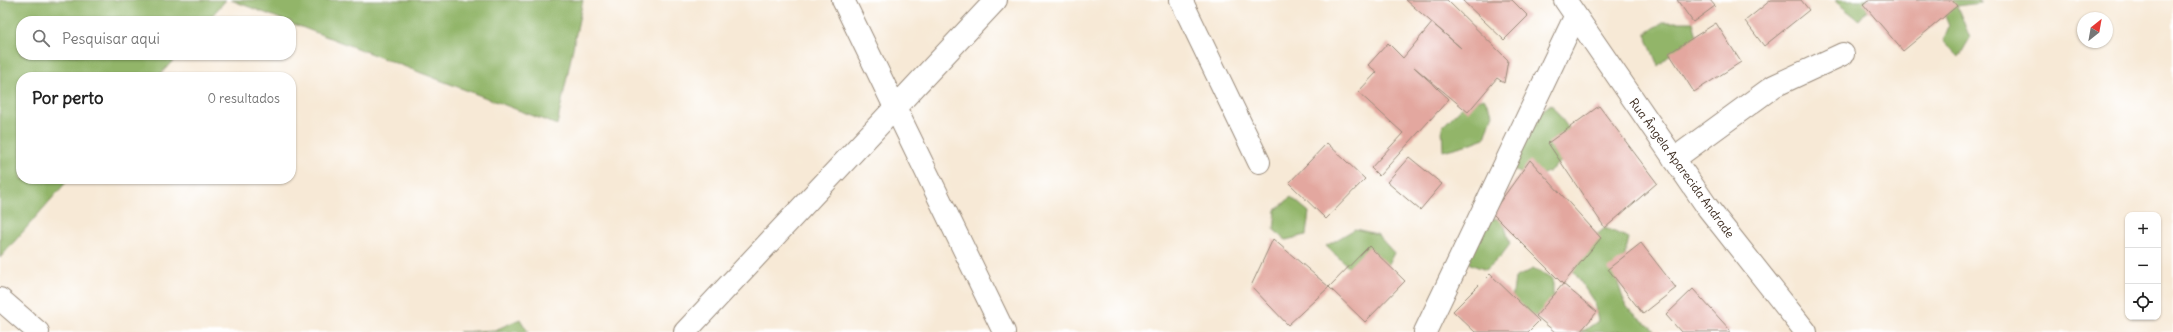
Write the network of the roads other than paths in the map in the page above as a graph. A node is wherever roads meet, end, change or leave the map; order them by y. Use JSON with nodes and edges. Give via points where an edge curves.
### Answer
{"nodes":[{"id":1,"x":843,"y":0,"type":"edge"},
{"id":2,"x":996,"y":0,"type":"edge"},
{"id":3,"x":1181,"y":0,"type":"edge"},
{"id":4,"x":1570,"y":8,"type":"edge"},
{"id":5,"x":1843,"y":54,"type":"dead end"},
{"id":6,"x":895,"y":109,"type":"junction"},
{"id":7,"x":1674,"y":159,"type":"junction"},
{"id":8,"x":1259,"y":162,"type":"dead end"},
{"id":9,"x":0,"y":299,"type":"edge"},
{"id":10,"x":34,"y":329,"type":"edge"},
{"id":11,"x":1804,"y":331,"type":"edge"},
{"id":12,"x":685,"y":332,"type":"edge"},
{"id":13,"x":1004,"y":332,"type":"edge"},
{"id":14,"x":1424,"y":332,"type":"edge"}],
"edges":[{"from":1,"to":6,"type":"street"},
{"from":2,"to":6,"type":"street"},
{"from":3,"to":8,"type":"street"},
{"from":4,"to":7,"type":"street","name":"Rua Ângela Aparecida Andrade"},
{"from":4,"to":14,"type":"street"},
{"from":5,"to":7,"type":"street","via":[[1774,86]]},
{"from":6,"to":12,"type":"street"},
{"from":6,"to":13,"type":"street"},
{"from":7,"to":11,"type":"street","name":"Rua Ângela Aparecida Andrade","via":[[1708,208]]},
{"from":9,"to":10,"type":"street"}]}
